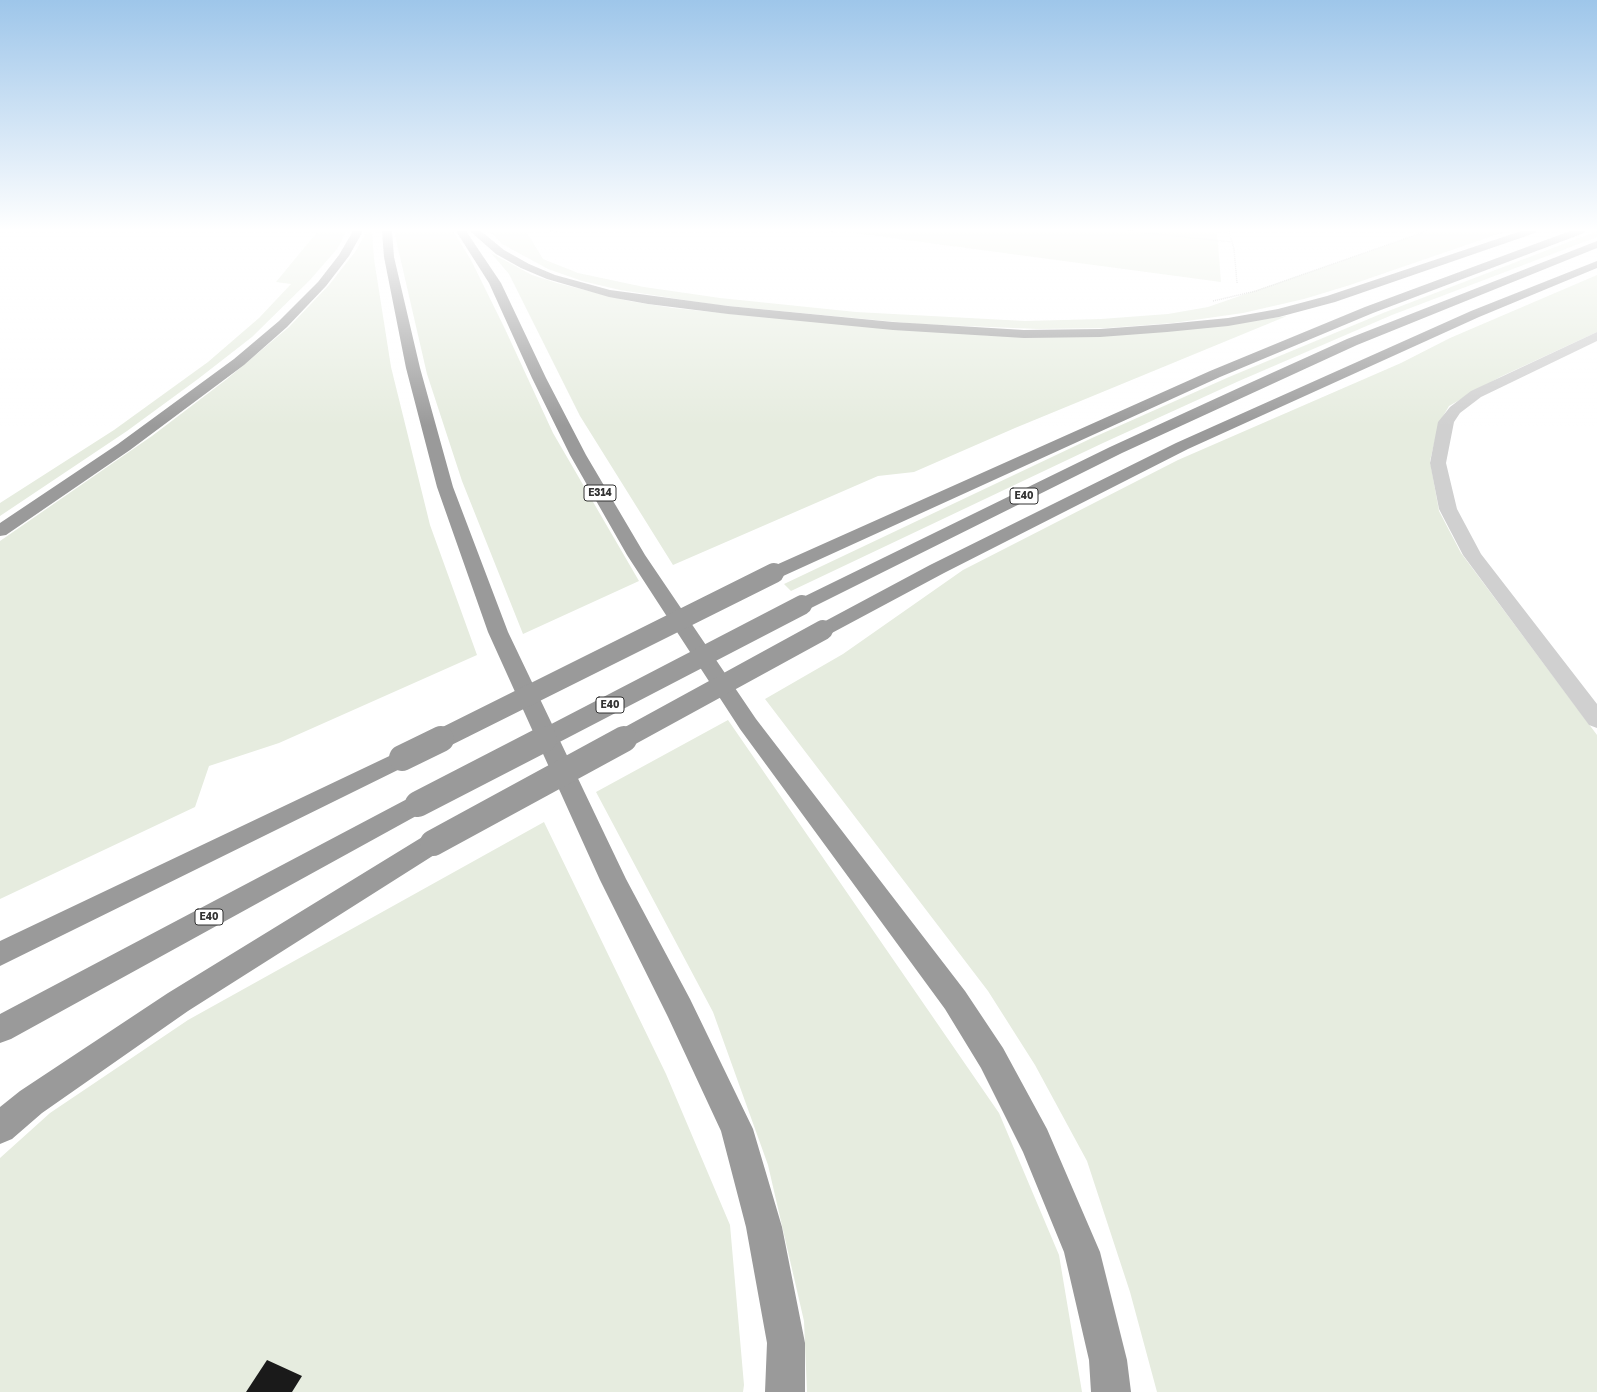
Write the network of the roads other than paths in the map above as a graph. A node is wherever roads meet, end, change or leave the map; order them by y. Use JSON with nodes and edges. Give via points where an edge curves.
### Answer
{"nodes":[{"id":1,"x":310,"y":296,"type":"edge"},
{"id":2,"x":397,"y":296,"type":"edge"},
{"id":3,"x":501,"y":296,"type":"edge"},
{"id":4,"x":627,"y":296,"type":"edge"},
{"id":5,"x":1339,"y":296,"type":"edge"},
{"id":6,"x":1380,"y":296,"type":"edge"},
{"id":7,"x":1406,"y":296,"type":"edge"},
{"id":8,"x":1469,"y":296,"type":"edge"},
{"id":9,"x":1520,"y":296,"type":"edge"},
{"id":10,"x":1369,"y":310,"type":"junction"},
{"id":11,"x":1597,"y":336,"type":"edge"},
{"id":12,"x":0,"y":532,"type":"edge"},
{"id":13,"x":1597,"y":720,"type":"edge"},
{"id":14,"x":0,"y":954,"type":"edge"},
{"id":15,"x":0,"y":1029,"type":"edge"},
{"id":16,"x":0,"y":1128,"type":"edge"},
{"id":17,"x":785,"y":1392,"type":"edge"},
{"id":18,"x":1111,"y":1392,"type":"edge"}],
"edges":[{"from":1,"to":12,"type":"highway","via":[[283,324],[207,387]]},
{"from":2,"to":17,"type":"highway","via":[[413,368],[445,487],[498,632],[613,880],[679,1008],[737,1129],[764,1227],[786,1343]]},
{"from":3,"to":18,"type":"highway","number":"E314","via":[[578,455],[636,555],[748,724],[955,1000],[992,1058],[1035,1141],[1082,1252],[1108,1360]]},
{"from":4,"to":5,"type":"highway","via":[[751,313],[893,326],[994,332],[1100,333],[1228,322]]},
{"from":6,"to":10,"type":"highway"},
{"from":7,"to":10,"type":"highway"},
{"from":8,"to":15,"type":"highway","number":"E40","bridge":true,"via":[[1352,342],[1254,386],[1116,450],[802,605],[418,804]]},
{"from":9,"to":16,"type":"highway","bridge":true,"via":[[1182,446],[944,565],[433,843],[178,1002],[31,1102]]},
{"from":10,"to":14,"type":"highway","bridge":true,"via":[[1116,417],[774,573]]},
{"from":11,"to":13,"type":"street","via":[[1476,394],[1455,410],[1446,422],[1438,463],[1448,509],[1472,555]]}]}
